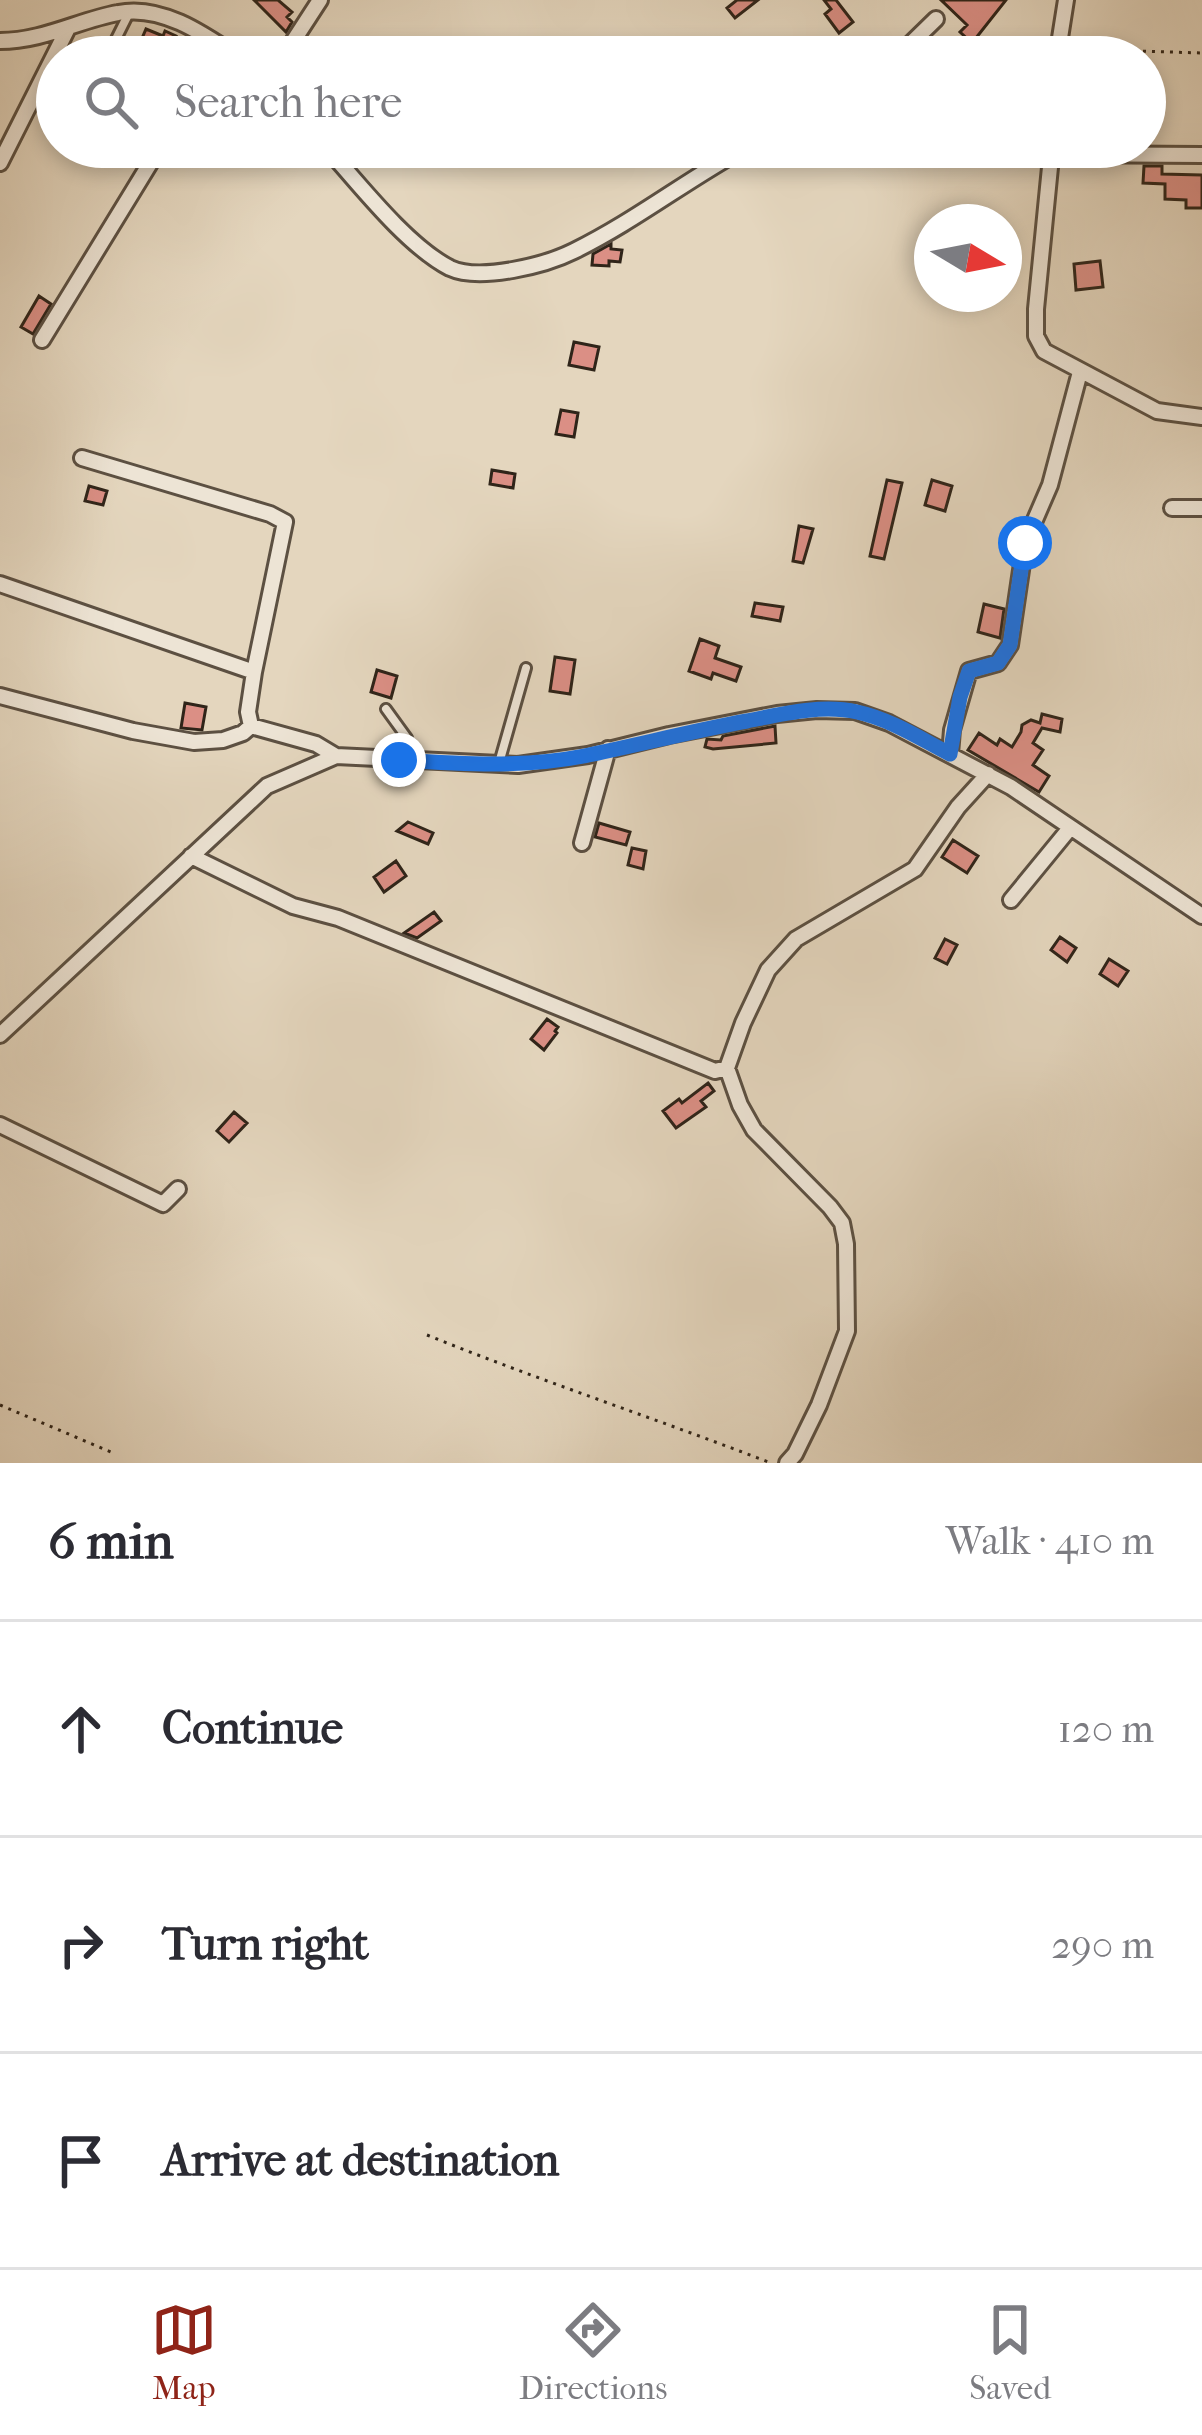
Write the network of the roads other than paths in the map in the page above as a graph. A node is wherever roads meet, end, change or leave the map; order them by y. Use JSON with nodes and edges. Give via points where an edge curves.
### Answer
{"nodes":[{"id":1,"x":320,"y":0,"type":"edge"},
{"id":2,"x":1066,"y":0,"type":"edge"},
{"id":3,"x":130,"y":12,"type":"junction"},
{"id":4,"x":936,"y":20,"type":"dead end"},
{"id":5,"x":67,"y":30,"type":"junction"},
{"id":6,"x":64,"y":36,"type":"edge"},
{"id":7,"x":118,"y":36,"type":"edge"},
{"id":8,"x":197,"y":36,"type":"edge"},
{"id":9,"x":297,"y":36,"type":"edge"},
{"id":10,"x":919,"y":36,"type":"edge"},
{"id":11,"x":1060,"y":36,"type":"edge"},
{"id":12,"x":0,"y":41,"type":"edge"},
{"id":13,"x":36,"y":92,"type":"edge"},
{"id":14,"x":1166,"y":154,"type":"edge"},
{"id":15,"x":1202,"y":155,"type":"edge"},
{"id":16,"x":0,"y":163,"type":"edge"},
{"id":17,"x":147,"y":168,"type":"edge"},
{"id":18,"x":346,"y":168,"type":"edge"},
{"id":19,"x":709,"y":168,"type":"edge"},
{"id":20,"x":1050,"y":168,"type":"edge"},
{"id":21,"x":42,"y":340,"type":"dead end"},
{"id":22,"x":1080,"y":372,"type":"junction"},
{"id":23,"x":1202,"y":418,"type":"edge"},
{"id":24,"x":82,"y":458,"type":"dead end"},
{"id":25,"x":1172,"y":508,"type":"dead end"},
{"id":26,"x":1202,"y":508,"type":"edge"},
{"id":27,"x":0,"y":584,"type":"edge"},
{"id":28,"x":526,"y":668,"type":"dead end"},
{"id":29,"x":254,"y":672,"type":"junction"},
{"id":30,"x":0,"y":696,"type":"edge"},
{"id":31,"x":386,"y":709,"type":"dead end"},
{"id":32,"x":250,"y":726,"type":"junction"},
{"id":33,"x":608,"y":749,"type":"junction"},
{"id":34,"x":950,"y":754,"type":"junction"},
{"id":35,"x":336,"y":756,"type":"junction"},
{"id":36,"x":411,"y":761,"type":"junction"},
{"id":37,"x":499,"y":764,"type":"junction"},
{"id":38,"x":988,"y":774,"type":"junction"},
{"id":39,"x":1070,"y":828,"type":"junction"},
{"id":40,"x":582,"y":843,"type":"dead end"},
{"id":41,"x":191,"y":856,"type":"junction"},
{"id":42,"x":1011,"y":900,"type":"dead end"},
{"id":43,"x":1202,"y":916,"type":"edge"},
{"id":44,"x":0,"y":1035,"type":"edge"},
{"id":45,"x":727,"y":1068,"type":"junction"},
{"id":46,"x":0,"y":1126,"type":"edge"},
{"id":47,"x":178,"y":1189,"type":"dead end"},
{"id":48,"x":787,"y":1463,"type":"edge"}],
"edges":[{"from":1,"to":9,"type":"street"},
{"from":2,"to":11,"type":"street"},
{"from":3,"to":5,"type":"street"},
{"from":3,"to":7,"type":"lane"},
{"from":3,"to":8,"type":"street","via":[[170,17]]},
{"from":4,"to":10,"type":"street"},
{"from":5,"to":6,"type":"street"},
{"from":5,"to":12,"type":"street"},
{"from":13,"to":16,"type":"street"},
{"from":14,"to":15,"type":"street"},
{"from":17,"to":21,"type":"street"},
{"from":18,"to":19,"type":"street","via":[[418,245],[453,269],[483,274],[572,253]]},
{"from":20,"to":22,"type":"street","via":[[1036,336],[1044,351]]},
{"from":22,"to":23,"type":"street","via":[[1157,411]]},
{"from":22,"to":34,"type":"street","via":[[1050,485],[1025,543],[1010,645],[998,663],[969,671]]},
{"from":24,"to":29,"type":"street","via":[[285,522]]},
{"from":25,"to":26,"type":"street"},
{"from":27,"to":29,"type":"street"},
{"from":28,"to":37,"type":"lane"},
{"from":29,"to":32,"type":"street"},
{"from":30,"to":32,"type":"street","via":[[194,742],[223,740]]},
{"from":31,"to":36,"type":"lane","via":[[407,738]]},
{"from":32,"to":35,"type":"street"},
{"from":33,"to":34,"type":"street","via":[[817,710],[855,711]]},
{"from":33,"to":37,"type":"street"},
{"from":33,"to":40,"type":"street"},
{"from":34,"to":38,"type":"street"},
{"from":35,"to":36,"type":"street"},
{"from":35,"to":41,"type":"street","via":[[267,785]]},
{"from":36,"to":37,"type":"street"},
{"from":38,"to":39,"type":"street"},
{"from":38,"to":45,"type":"street","via":[[915,869],[796,939],[768,970]]},
{"from":39,"to":42,"type":"street"},
{"from":39,"to":43,"type":"street"},
{"from":41,"to":44,"type":"street"},
{"from":41,"to":45,"type":"street","via":[[293,906],[715,1071]]},
{"from":45,"to":48,"type":"street","via":[[754,1130],[830,1208],[846,1244],[847,1331]]},
{"from":46,"to":47,"type":"street","via":[[163,1204]]}]}
